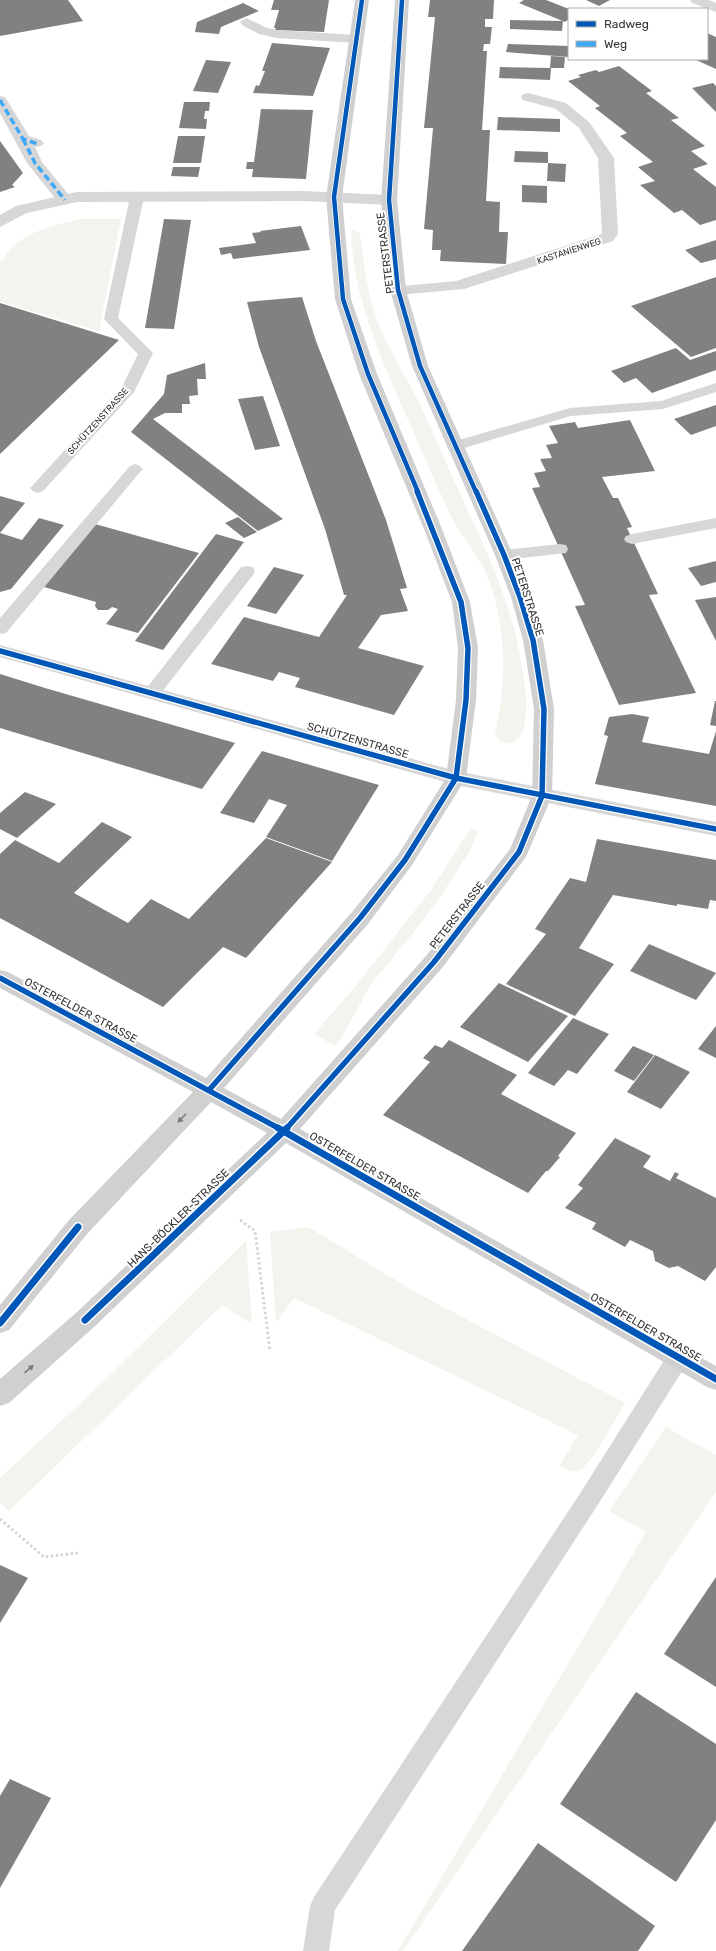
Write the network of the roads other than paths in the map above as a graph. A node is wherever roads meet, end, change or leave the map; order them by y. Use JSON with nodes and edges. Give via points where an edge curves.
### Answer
{"nodes":[{"id":1,"x":362,"y":0,"type":"edge"},
{"id":2,"x":402,"y":0,"type":"edge"},
{"id":3,"x":697,"y":0,"type":"edge"},
{"id":4,"x":716,"y":8,"type":"edge"},
{"id":5,"x":246,"y":22,"type":"dead end"},
{"id":6,"x":356,"y":39,"type":"junction"},
{"id":7,"x":528,"y":97,"type":"dead end"},
{"id":8,"x":0,"y":100,"type":"edge"},
{"id":9,"x":23,"y":139,"type":"junction"},
{"id":10,"x":38,"y":144,"type":"dead end"},
{"id":11,"x":137,"y":197,"type":"junction"},
{"id":12,"x":334,"y":198,"type":"junction"},
{"id":13,"x":66,"y":200,"type":"junction"},
{"id":14,"x":389,"y":200,"type":"junction"},
{"id":15,"x":0,"y":222,"type":"edge"},
{"id":16,"x":398,"y":290,"type":"junction"},
{"id":17,"x":716,"y":387,"type":"edge"},
{"id":18,"x":454,"y":446,"type":"junction"},
{"id":19,"x":135,"y":469,"type":"dead end"},
{"id":20,"x":38,"y":488,"type":"dead end"},
{"id":21,"x":716,"y":523,"type":"edge"},
{"id":22,"x":632,"y":539,"type":"dead end"},
{"id":23,"x":560,"y":549,"type":"dead end"},
{"id":24,"x":504,"y":555,"type":"junction"},
{"id":25,"x":247,"y":571,"type":"dead end"},
{"id":26,"x":0,"y":629,"type":"edge"},
{"id":27,"x":0,"y":651,"type":"edge"},
{"id":28,"x":152,"y":693,"type":"junction"},
{"id":29,"x":456,"y":778,"type":"junction"},
{"id":30,"x":542,"y":796,"type":"junction"},
{"id":31,"x":716,"y":829,"type":"edge"},
{"id":32,"x":0,"y":978,"type":"edge"},
{"id":33,"x":209,"y":1090,"type":"junction"},
{"id":34,"x":284,"y":1130,"type":"junction"},
{"id":35,"x":0,"y":1324,"type":"edge"},
{"id":36,"x":678,"y":1358,"type":"junction"},
{"id":37,"x":716,"y":1379,"type":"edge"},
{"id":38,"x":0,"y":1395,"type":"edge"},
{"id":39,"x":316,"y":1951,"type":"edge"}],
"edges":[{"from":1,"to":6,"type":"main road"},
{"from":2,"to":14,"type":"main road","name":"PETERSTRASSE"},
{"from":3,"to":4,"type":"street"},
{"from":5,"to":6,"type":"lane","via":[[263,31],[276,34]]},
{"from":6,"to":12,"type":"main road"},
{"from":7,"to":16,"type":"street","name":"KASTANIENWEG","via":[[561,106],[584,125],[606,158],[610,234],[607,238],[458,286]]},
{"from":8,"to":9,"type":"street"},
{"from":9,"to":10,"type":"street"},
{"from":9,"to":13,"type":"street","via":[[35,163]]},
{"from":11,"to":12,"type":"street"},
{"from":11,"to":13,"type":"street","via":[[77,197]]},
{"from":11,"to":20,"type":"lane","name":"SCHÜTZENSTRASSE","via":[[111,319],[146,353],[129,389]]},
{"from":12,"to":14,"type":"street"},
{"from":12,"to":29,"type":"main road","via":[[343,299],[368,374],[461,602],[468,648],[466,700]]},
{"from":13,"to":15,"type":"street","via":[[22,209]]},
{"from":14,"to":16,"type":"main road","name":"PETERSTRASSE"},
{"from":16,"to":18,"type":"main road","name":"PETERSTRASSE","via":[[420,366]]},
{"from":17,"to":18,"type":"lane","via":[[663,405],[570,412]]},
{"from":18,"to":24,"type":"main road","name":"PETERSTRASSE"},
{"from":19,"to":26,"type":"lane"},
{"from":21,"to":22,"type":"lane"},
{"from":23,"to":24,"type":"lane","name":"PETERSTRASSE"},
{"from":24,"to":30,"type":"main road","name":"PETERSTRASSE","via":[[533,640],[539,678],[544,724]]},
{"from":25,"to":28,"type":"lane"},
{"from":27,"to":28,"type":"street","name":"SCHÜTZENSTRASSE"},
{"from":28,"to":29,"type":"street","name":"SCHÜTZENSTRASSE"},
{"from":29,"to":30,"type":"street","name":"SCHÜTZENSTRASSE"},
{"from":29,"to":33,"type":"main road","via":[[405,860],[365,912]]},
{"from":30,"to":31,"type":"street","name":"SCHÜTZENSTRASSE"},
{"from":30,"to":34,"type":"main road","name":"PETERSTRASSE","via":[[519,852],[434,962]]},
{"from":32,"to":33,"type":"main road","name":"OSTERFELDER STRASSE"},
{"from":33,"to":34,"type":"main road","name":"OSTERFELDER STRASSE"},
{"from":33,"to":35,"type":"main road","one_way":true,"via":[[78,1227]]},
{"from":34,"to":36,"type":"main road","name":"OSTERFELDER STRASSE"},
{"from":38,"to":34,"type":"main road","name":"HANS-BÖCKLER-STRASSE","one_way":true,"via":[[85,1320]]},
{"from":36,"to":37,"type":"main road","name":"OSTERFELDER STRASSE"},
{"from":36,"to":39,"type":"lane","via":[[323,1906]]}]}
